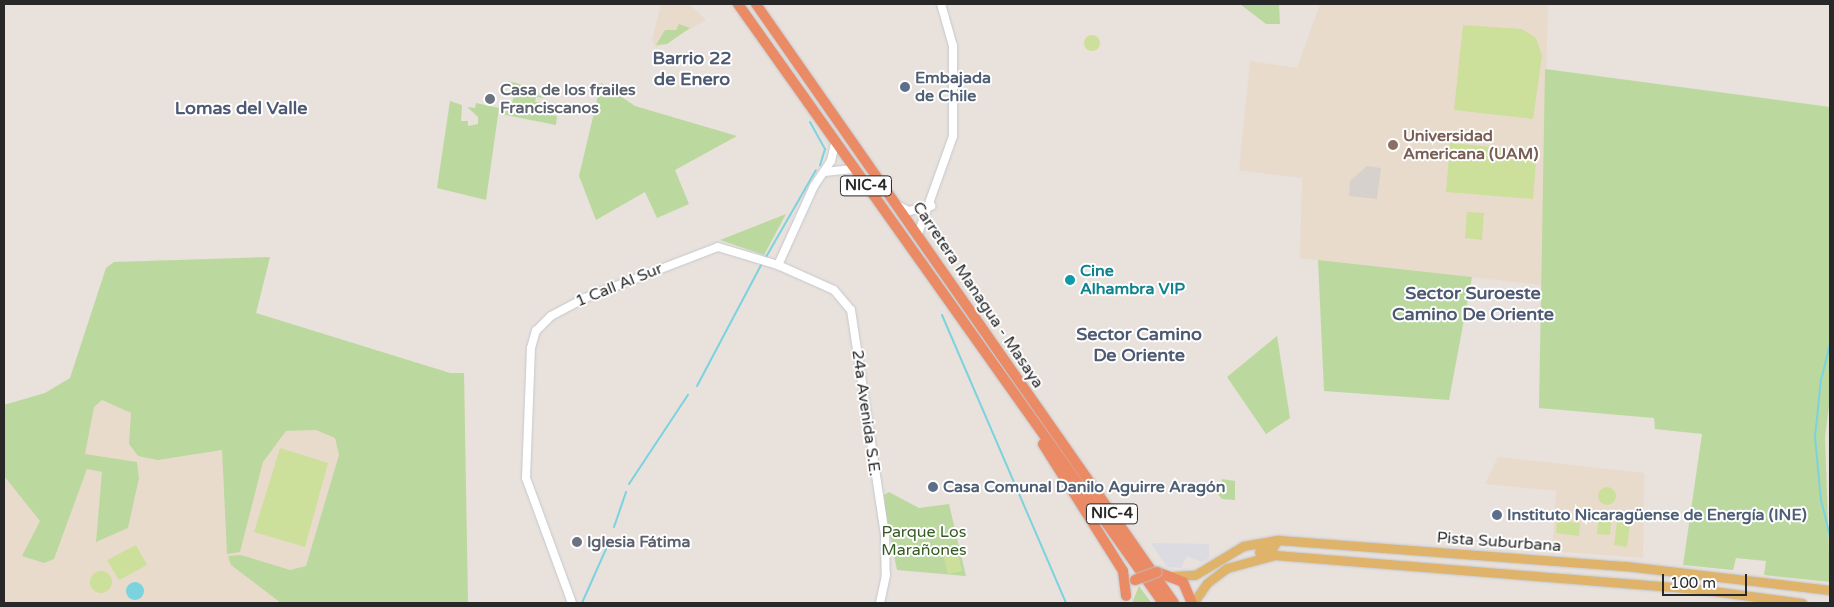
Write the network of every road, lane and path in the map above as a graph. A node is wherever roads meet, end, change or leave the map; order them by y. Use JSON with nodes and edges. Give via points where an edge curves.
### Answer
{"nodes":[{"id":1,"x":738,"y":4,"type":"edge"},
{"id":2,"x":756,"y":4,"type":"edge"},
{"id":3,"x":941,"y":4,"type":"edge"},
{"id":4,"x":835,"y":144,"type":"junction"},
{"id":5,"x":854,"y":169,"type":"junction"},
{"id":6,"x":824,"y":172,"type":"junction"},
{"id":7,"x":899,"y":206,"type":"junction"},
{"id":8,"x":931,"y":206,"type":"junction"},
{"id":9,"x":918,"y":234,"type":"junction"},
{"id":10,"x":708,"y":248,"type":"joint"},
{"id":11,"x":778,"y":265,"type":"junction"},
{"id":12,"x":1000,"y":353,"type":"junction"},
{"id":13,"x":994,"y":368,"type":"junction"},
{"id":14,"x":1278,"y":540,"type":"junction"},
{"id":15,"x":1227,"y":568,"type":"junction"},
{"id":16,"x":1164,"y":574,"type":"junction"},
{"id":17,"x":1830,"y":590,"type":"edge"},
{"id":18,"x":1126,"y":601,"type":"edge"},
{"id":19,"x":571,"y":602,"type":"edge"},
{"id":20,"x":880,"y":603,"type":"edge"},
{"id":21,"x":1163,"y":603,"type":"edge"},
{"id":22,"x":1174,"y":603,"type":"edge"},
{"id":23,"x":1193,"y":603,"type":"edge"},
{"id":24,"x":1802,"y":603,"type":"edge"}],
"edges":[{"from":1,"to":4,"type":"highway","name":"Carretera Managua - Masaya","number":"NIC-4"},
{"from":2,"to":7,"type":"highway","name":"Carretera Managua - Masaya","number":"NIC-4"},
{"from":3,"to":8,"type":"street","via":[[953,46],[953,136]]},
{"from":4,"to":5,"type":"highway","name":"Carretera Managua - Masaya","number":"NIC-4"},
{"from":4,"to":6,"type":"street"},
{"from":5,"to":6,"type":"street"},
{"from":5,"to":13,"type":"highway","name":"Carretera Managua - Masaya","number":"NIC-4"},
{"from":6,"to":11,"type":"street"},
{"from":7,"to":8,"type":"street","via":[[909,211]]},
{"from":7,"to":9,"type":"highway","name":"Carretera Managua - Masaya","number":"NIC-4"},
{"from":8,"to":9,"type":"street"},
{"from":9,"to":12,"type":"highway","name":"Carretera Managua - Masaya","number":"NIC-4"},
{"from":10,"to":11,"type":"street","name":"24a Avenida S.E.","via":[[728,248]]},
{"from":10,"to":19,"type":"street","name":"1 Call Al Sur","via":[[576,302],[551,316],[536,331],[531,348],[526,478]]},
{"from":11,"to":20,"type":"street","name":"24a Avenida S.E.","via":[[834,290],[851,310],[884,536],[886,575]]},
{"from":12,"to":16,"type":"highway"},
{"from":12,"to":22,"type":"highway","name":"Carretera Managua - Masaya","number":"NIC-4"},
{"from":13,"to":18,"type":"highway","name":"Carretera Managua - Masaya","via":[[1111,549],[1124,574]]},
{"from":13,"to":21,"type":"highway","name":"Carretera Managua - Masaya","number":"NIC-4"},
{"from":14,"to":15,"type":"main road","via":[[1272,548]]},
{"from":14,"to":16,"type":"main road","name":"Pista Suburbana","via":[[1243,546],[1195,575]]},
{"from":14,"to":17,"type":"main road","name":"Pista Suburbana","via":[[1626,566]]},
{"from":15,"to":23,"type":"main road","name":"Pista Suburbana","via":[[1207,583]]},
{"from":15,"to":24,"type":"main road","name":"Pista Suburbana","via":[[1257,557],[1288,556],[1698,590]]},
{"from":16,"to":18,"type":"highway","bridge":true,"via":[[1135,580]]},
{"from":16,"to":23,"type":"highway","via":[[1188,587]]}]}
